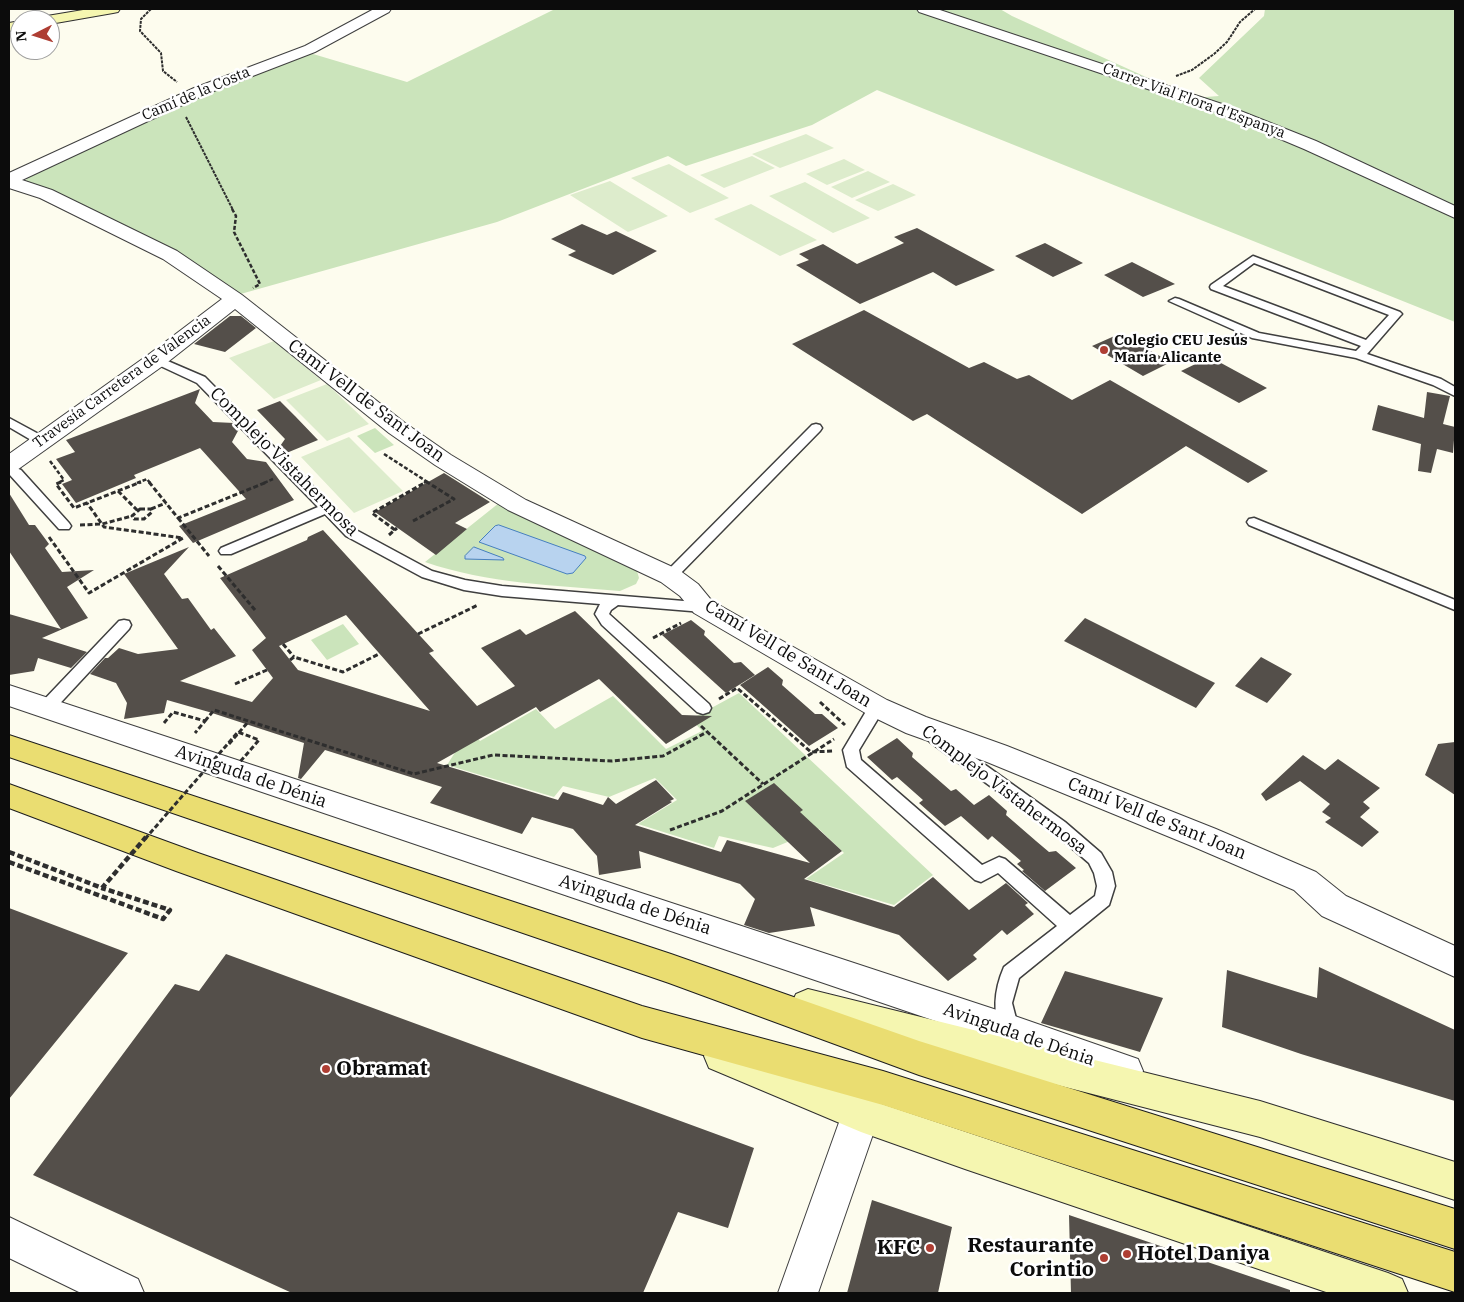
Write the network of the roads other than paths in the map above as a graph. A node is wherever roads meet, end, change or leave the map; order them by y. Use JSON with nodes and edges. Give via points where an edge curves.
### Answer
{"nodes":[{"id":1,"x":113,"y":9,"type":"edge"},
{"id":2,"x":384,"y":9,"type":"edge"},
{"id":3,"x":924,"y":9,"type":"edge"},
{"id":4,"x":60,"y":18,"type":"edge"},
{"id":5,"x":9,"y":181,"type":"edge"},
{"id":6,"x":1455,"y":213,"type":"edge"},
{"id":7,"x":235,"y":299,"type":"junction"},
{"id":8,"x":1175,"y":301,"type":"dead end"},
{"id":9,"x":1368,"y":345,"type":"junction"},
{"id":10,"x":1359,"y":355,"type":"junction"},
{"id":11,"x":156,"y":360,"type":"junction"},
{"id":12,"x":1455,"y":392,"type":"edge"},
{"id":13,"x":9,"y":422,"type":"edge"},
{"id":14,"x":816,"y":428,"type":"dead end"},
{"id":15,"x":42,"y":441,"type":"junction"},
{"id":16,"x":11,"y":469,"type":"edge"},
{"id":17,"x":325,"y":509,"type":"junction"},
{"id":18,"x":1254,"y":522,"type":"dead end"},
{"id":19,"x":64,"y":526,"type":"dead end"},
{"id":20,"x":226,"y":551,"type":"dead end"},
{"id":21,"x":670,"y":576,"type":"junction"},
{"id":22,"x":617,"y":600,"type":"junction"},
{"id":23,"x":1455,"y":605,"type":"edge"},
{"id":24,"x":693,"y":614,"type":"junction"},
{"id":25,"x":124,"y":625,"type":"dead end"},
{"id":26,"x":9,"y":695,"type":"edge"},
{"id":27,"x":877,"y":707,"type":"junction"},
{"id":28,"x":46,"y":708,"type":"junction"},
{"id":29,"x":703,"y":708,"type":"road end"},
{"id":30,"x":9,"y":746,"type":"edge"},
{"id":31,"x":992,"y":764,"type":"junction"},
{"id":32,"x":9,"y":796,"type":"edge"},
{"id":33,"x":1070,"y":926,"type":"junction"},
{"id":34,"x":1455,"y":962,"type":"edge"},
{"id":35,"x":670,"y":969,"type":"junction"},
{"id":36,"x":642,"y":1022,"type":"junction"},
{"id":37,"x":1009,"y":1030,"type":"junction"},
{"id":38,"x":861,"y":1114,"type":"junction"},
{"id":39,"x":1260,"y":1120,"type":"junction"},
{"id":40,"x":1455,"y":1181,"type":"edge"},
{"id":41,"x":1455,"y":1229,"type":"edge"},
{"id":42,"x":9,"y":1236,"type":"edge"},
{"id":43,"x":1455,"y":1272,"type":"edge"},
{"id":44,"x":124,"y":1293,"type":"edge"},
{"id":45,"x":798,"y":1293,"type":"edge"},
{"id":46,"x":1388,"y":1293,"type":"edge"}],
"edges":[{"from":1,"to":4,"type":"main road"},
{"from":2,"to":5,"type":"street","name":"Camí de la Costa","via":[[310,49],[200,91]]},
{"from":3,"to":6,"type":"street","name":"Carrer Vial Flora d'Espanya","via":[[1192,98],[1295,139]]},
{"from":5,"to":7,"type":"street","name":"Camí Vell de Sant Joan","via":[[46,194],[170,255]]},
{"from":7,"to":11,"type":"street","name":"Travesía Carretera de Valencia"},
{"from":7,"to":21,"type":"street","name":"Camí Vell de Sant Joan","via":[[397,428],[443,460],[517,504]]},
{"from":8,"to":10,"type":"lane","via":[[1256,336]]},
{"from":9,"to":9,"type":"lane","via":[[1396,314],[1253,259],[1215,287]]},
{"from":9,"to":10,"type":"lane"},
{"from":10,"to":12,"type":"lane","via":[[1437,382]]},
{"from":11,"to":15,"type":"street","name":"Travesía Carretera de Valencia"},
{"from":11,"to":17,"type":"lane","name":"Complejo Vistahermosa","via":[[201,380]]},
{"from":13,"to":15,"type":"lane"},
{"from":14,"to":21,"type":"lane"},
{"from":15,"to":16,"type":"street","name":"Travesía Carretera de Valencia"},
{"from":16,"to":19,"type":"lane"},
{"from":17,"to":20,"type":"lane"},
{"from":17,"to":22,"type":"lane","name":"Complejo Vistahermosa","via":[[362,540],[436,578],[502,591]]},
{"from":18,"to":23,"type":"lane"},
{"from":21,"to":24,"type":"street","name":"Camí Vell de Sant Joan","via":[[689,590]]},
{"from":22,"to":24,"type":"lane","name":"Complejo Vistahermosa"},
{"from":22,"to":29,"type":"lane","via":[[609,602],[602,614]]},
{"from":24,"to":27,"type":"street","name":"Camí Vell de Sant Joan"},
{"from":25,"to":28,"type":"lane"},
{"from":26,"to":28,"type":"street","name":"Avinguda de Dénia"},
{"from":27,"to":31,"type":"street","name":"Camí Vell de Sant Joan"},
{"from":27,"to":33,"type":"lane","via":[[851,750],[853,763],[981,874],[999,864]]},
{"from":28,"to":37,"type":"street","name":"Avinguda de Dénia"},
{"from":30,"to":35,"type":"main road","name":"Avinguda de Dénia"},
{"from":31,"to":33,"type":"lane","name":"Complejo Vistahermosa","via":[[1095,858],[1103,872],[1106,886],[1103,900]]},
{"from":31,"to":34,"type":"street","name":"Camí Vell de Sant Joan","via":[[1205,838],[1305,881],[1334,906]]},
{"from":32,"to":36,"type":"main road"},
{"from":33,"to":37,"type":"lane","name":"Complejo Vistahermosa","via":[[1010,973],[1003,1003]]},
{"from":35,"to":39,"type":"main road","name":"Avinguda de Dénia"},
{"from":35,"to":41,"type":"main road","name":"Avinguda de Dénia","via":[[919,1058]]},
{"from":36,"to":38,"type":"main road"},
{"from":36,"to":43,"type":"main road","via":[[883,1088]]},
{"from":37,"to":39,"type":"street","name":"Avinguda de Dénia"},
{"from":38,"to":45,"type":"street"},
{"from":38,"to":46,"type":"main road"},
{"from":39,"to":40,"type":"main road","name":"Avinguda de Dénia"},
{"from":42,"to":44,"type":"street"}]}
